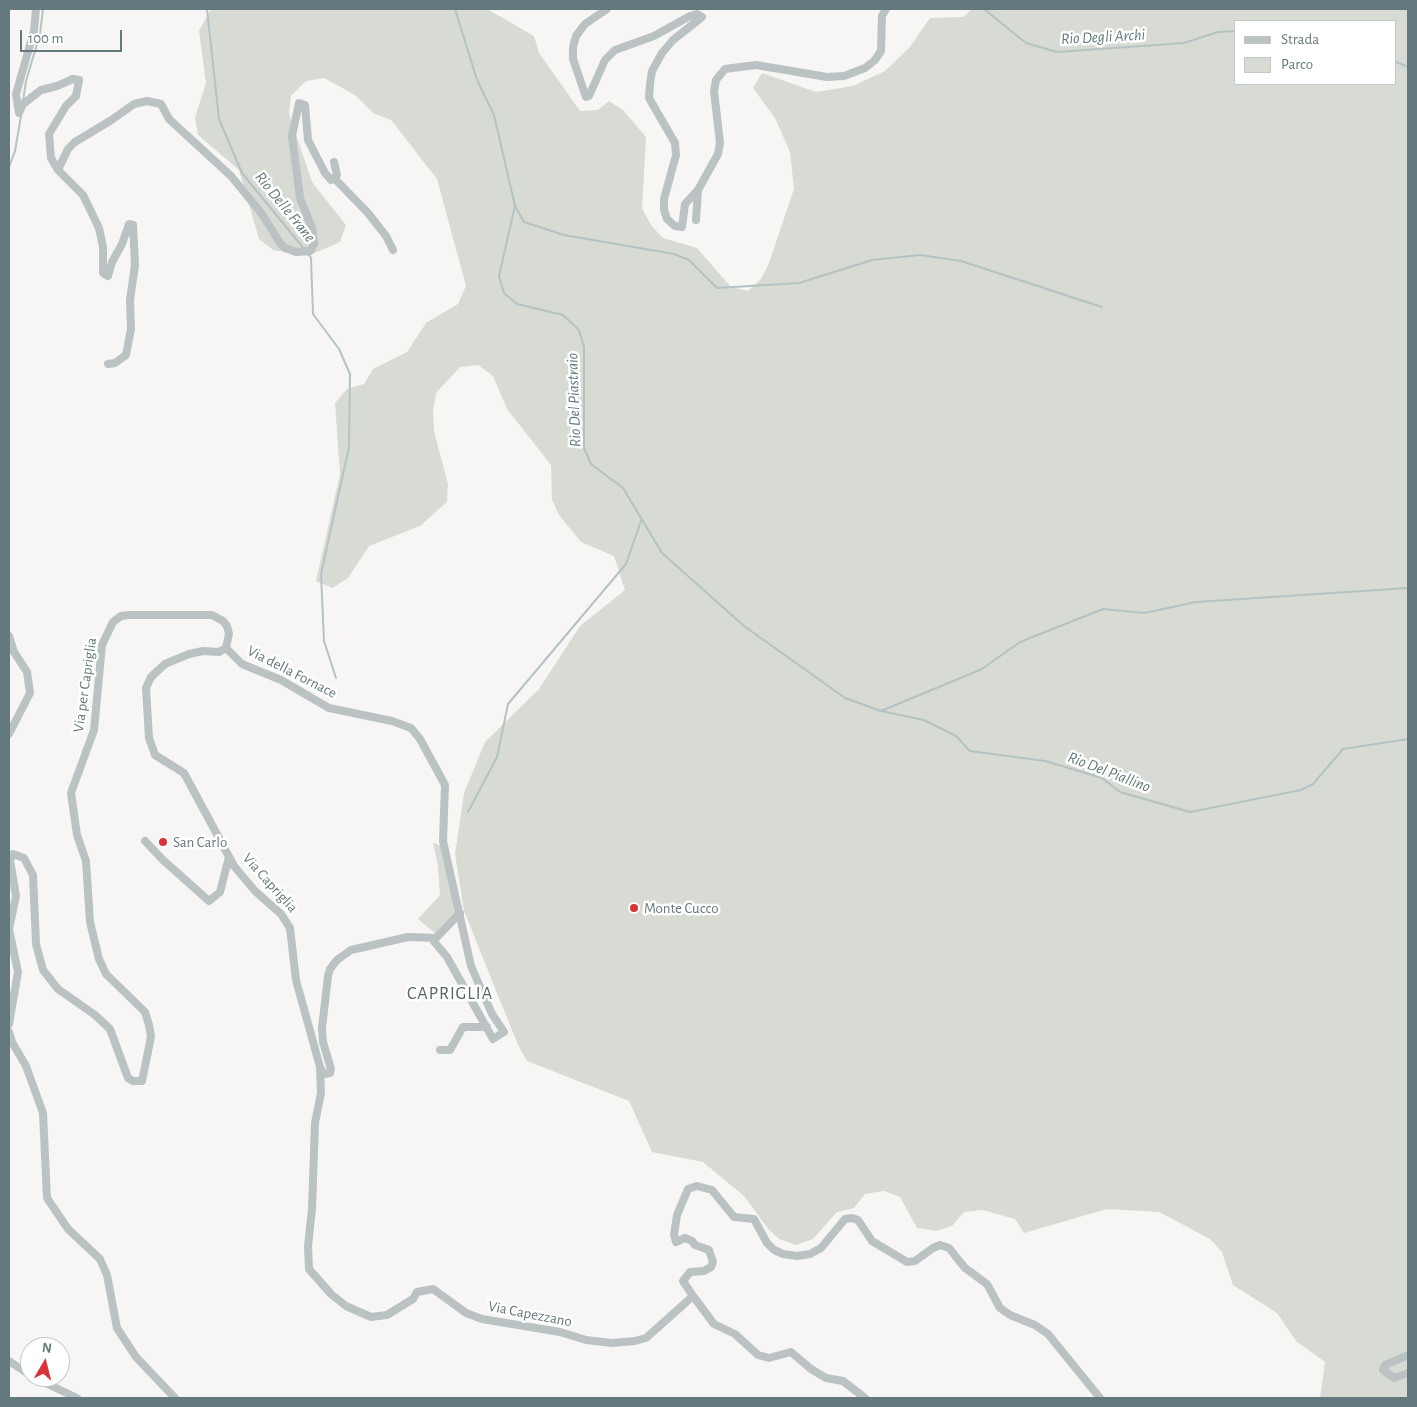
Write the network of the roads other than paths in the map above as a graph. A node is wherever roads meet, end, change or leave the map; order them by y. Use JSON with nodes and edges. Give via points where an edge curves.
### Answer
{"nodes":[{"id":1,"x":36,"y":9,"type":"edge"},
{"id":2,"x":606,"y":9,"type":"edge"},
{"id":3,"x":886,"y":9,"type":"edge"},
{"id":4,"x":334,"y":162,"type":"dead end"},
{"id":5,"x":58,"y":170,"type":"junction"},
{"id":6,"x":334,"y":179,"type":"junction"},
{"id":7,"x":698,"y":190,"type":"junction"},
{"id":8,"x":696,"y":220,"type":"dead end"},
{"id":9,"x":393,"y":250,"type":"dead end"},
{"id":10,"x":108,"y":364,"type":"dead end"},
{"id":11,"x":9,"y":636,"type":"edge"},
{"id":12,"x":226,"y":648,"type":"junction"},
{"id":13,"x":9,"y":734,"type":"edge"},
{"id":14,"x":145,"y":841,"type":"dead end"},
{"id":15,"x":9,"y":846,"type":"edge"},
{"id":16,"x":14,"y":854,"type":"junction"},
{"id":17,"x":229,"y":857,"type":"junction"},
{"id":18,"x":460,"y":913,"type":"junction"},
{"id":19,"x":431,"y":938,"type":"junction"},
{"id":20,"x":9,"y":1024,"type":"edge"},
{"id":21,"x":487,"y":1027,"type":"junction"},
{"id":22,"x":9,"y":1032,"type":"edge"},
{"id":23,"x":440,"y":1050,"type":"dead end"},
{"id":24,"x":320,"y":1068,"type":"junction"},
{"id":25,"x":693,"y":1296,"type":"junction"},
{"id":26,"x":1408,"y":1355,"type":"edge"},
{"id":27,"x":9,"y":1362,"type":"edge"},
{"id":28,"x":20,"y":1369,"type":"edge"},
{"id":29,"x":1408,"y":1373,"type":"edge"},
{"id":30,"x":54,"y":1387,"type":"edge"},
{"id":31,"x":77,"y":1398,"type":"edge"},
{"id":32,"x":175,"y":1398,"type":"edge"},
{"id":33,"x":865,"y":1398,"type":"edge"},
{"id":34,"x":1100,"y":1398,"type":"edge"}],
"edges":[{"from":1,"to":5,"type":"street","via":[[34,31],[16,94],[19,113],[23,104],[41,90],[79,80],[76,96],[49,134],[51,158]]},
{"from":2,"to":7,"type":"street","via":[[585,24],[573,47],[573,59],[586,97],[590,96],[605,60],[615,50],[654,36],[690,16],[697,14],[702,17],[662,53],[652,71],[649,98],[675,144],[676,155],[664,199],[667,219],[675,226],[682,227],[685,204]]},
{"from":3,"to":7,"type":"street","via":[[882,16],[881,51],[865,68],[844,76],[826,77],[756,64],[726,69],[716,80],[714,91],[720,143],[718,154]]},
{"from":4,"to":6,"type":"street","via":[[337,175]]},
{"from":5,"to":6,"type":"street","via":[[75,142],[134,104],[147,101],[161,104],[169,119],[237,184],[285,248],[296,252],[310,251],[314,244],[312,228],[300,198],[292,136],[299,103],[305,106],[308,140],[325,173]]},
{"from":5,"to":10,"type":"street","via":[[83,194],[99,228],[103,273],[108,276],[129,224],[133,225],[135,265],[130,300],[131,329],[126,355]]},
{"from":6,"to":9,"type":"street","via":[[368,213]]},
{"from":7,"to":8,"type":"street"},
{"from":11,"to":13,"type":"street","via":[[14,652],[27,672],[30,693]]},
{"from":12,"to":16,"type":"street","name":"Via per Capriglia","via":[[229,634],[225,622],[207,614],[129,615],[116,619],[109,627],[99,660],[94,730],[72,787],[70,799],[86,861],[90,922],[99,959],[106,974],[146,1012],[150,1047],[142,1081],[128,1078],[110,1029],[95,1014],[58,989],[43,970],[36,938],[33,875],[24,858]]},
{"from":12,"to":17,"type":"street","name":"Via Capriglia","via":[[219,652],[198,652],[165,664],[149,679],[146,688],[148,730],[153,751],[184,773]]},
{"from":12,"to":18,"type":"street","name":"Via della Fornace","via":[[242,664],[281,680],[329,708],[411,728],[444,785],[443,841]]},
{"from":14,"to":17,"type":"street","via":[[209,900],[220,892]]},
{"from":15,"to":16,"type":"street"},
{"from":16,"to":20,"type":"street","via":[[10,860],[16,896],[9,929],[18,972]]},
{"from":17,"to":24,"type":"street","name":"Via Capriglia","via":[[247,882],[281,914],[290,928],[296,980]]},
{"from":18,"to":19,"type":"street","via":[[436,938]]},
{"from":18,"to":21,"type":"street","name":"Via della Fornace","via":[[471,966],[492,1014],[504,1032],[493,1039]]},
{"from":19,"to":21,"type":"street","via":[[447,957]]},
{"from":19,"to":24,"type":"street","via":[[408,937],[351,950],[330,969],[322,1028],[331,1069],[324,1074]]},
{"from":21,"to":23,"type":"street","via":[[463,1027],[450,1050]]},
{"from":22,"to":32,"type":"street","via":[[26,1066],[43,1113],[47,1198],[68,1228],[100,1259],[107,1274],[117,1328],[136,1357]]},
{"from":24,"to":25,"type":"street","name":"Via Capezzano","via":[[309,1269],[346,1306],[371,1317],[387,1315],[413,1299],[417,1292],[433,1289],[482,1319],[612,1343],[646,1338]]},
{"from":25,"to":33,"type":"street","via":[[714,1324],[734,1334],[758,1355],[768,1358],[791,1352],[810,1369],[826,1378],[843,1381]]},
{"from":25,"to":34,"type":"street","via":[[682,1281],[690,1272],[711,1268],[713,1262],[710,1250],[685,1238],[676,1242],[677,1215],[688,1190],[697,1186],[712,1190],[734,1217],[754,1219],[774,1250],[790,1255],[810,1254],[821,1248],[845,1219],[852,1218],[858,1220],[872,1241],[907,1262],[915,1261],[933,1248],[949,1248],[965,1268],[987,1284],[1000,1308],[1048,1334]]},
{"from":26,"to":29,"type":"street","via":[[1385,1365],[1383,1370],[1394,1378]]},
{"from":27,"to":28,"type":"street"},
{"from":30,"to":31,"type":"street"}]}
